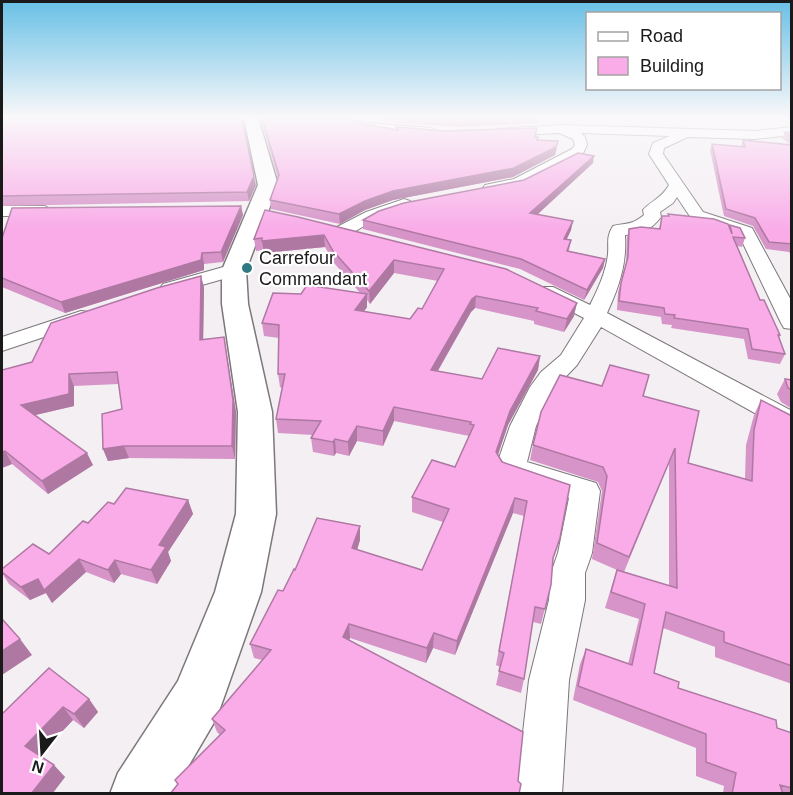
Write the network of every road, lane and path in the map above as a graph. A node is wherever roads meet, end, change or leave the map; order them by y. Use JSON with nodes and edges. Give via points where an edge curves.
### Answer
{"nodes":[{"id":1,"x":260,"y":155,"type":"edge"},
{"id":2,"x":571,"y":155,"type":"edge"},
{"id":3,"x":657,"y":155,"type":"edge"},
{"id":4,"x":677,"y":184,"type":"junction"},
{"id":5,"x":477,"y":191,"type":"edge"},
{"id":6,"x":417,"y":202,"type":"edge"},
{"id":7,"x":2,"y":211,"type":"edge"},
{"id":8,"x":56,"y":211,"type":"edge"},
{"id":9,"x":321,"y":227,"type":"edge"},
{"id":10,"x":341,"y":232,"type":"junction"},
{"id":11,"x":374,"y":240,"type":"edge"},
{"id":12,"x":234,"y":270,"type":"junction"},
{"id":13,"x":532,"y":285,"type":"edge"},
{"id":14,"x":152,"y":293,"type":"edge"},
{"id":15,"x":98,"y":311,"type":"edge"},
{"id":16,"x":595,"y":315,"type":"junction"},
{"id":17,"x":792,"y":323,"type":"edge"},
{"id":18,"x":2,"y":344,"type":"edge"},
{"id":19,"x":792,"y":423,"type":"edge"},
{"id":20,"x":139,"y":794,"type":"edge"},
{"id":21,"x":539,"y":794,"type":"edge"}],
"edges":[{"from":1,"to":12,"type":"street","via":[[268,185]]},
{"from":2,"to":5,"type":"street","via":[[518,183]]},
{"from":3,"to":4,"type":"street"},
{"from":4,"to":16,"type":"street","via":[[668,200],[651,210],[653,217],[635,230],[618,230],[610,284]]},
{"from":4,"to":17,"type":"street","via":[[697,215],[746,232]]},
{"from":6,"to":10,"type":"street","via":[[372,215]]},
{"from":7,"to":8,"type":"street"},
{"from":9,"to":10,"type":"street"},
{"from":10,"to":11,"type":"street"},
{"from":12,"to":14,"type":"street"},
{"from":12,"to":20,"type":"street","via":[[235,304],[255,412],[256,514],[238,592],[196,700]]},
{"from":13,"to":16,"type":"street"},
{"from":15,"to":18,"type":"street"},
{"from":16,"to":19,"type":"street"},
{"from":16,"to":21,"type":"street","via":[[569,360],[542,387],[523,426],[511,467],[585,490],[549,680]]}]}
